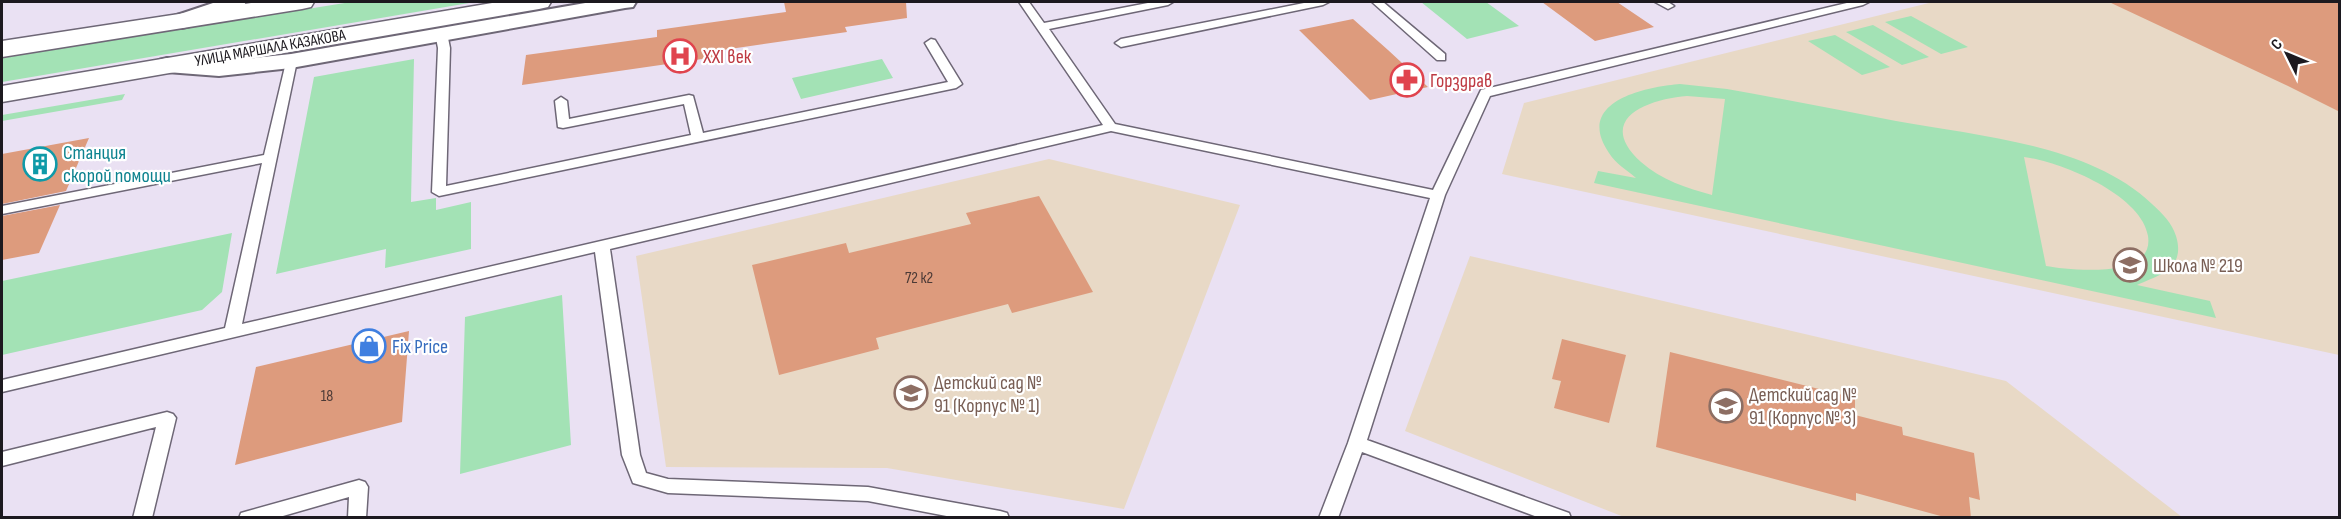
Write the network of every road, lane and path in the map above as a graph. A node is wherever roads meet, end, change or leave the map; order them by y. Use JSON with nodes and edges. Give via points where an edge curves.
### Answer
{"nodes":[{"id":1,"x":235,"y":2,"type":"edge"},
{"id":2,"x":302,"y":2,"type":"edge"},
{"id":3,"x":539,"y":2,"type":"edge"},
{"id":4,"x":625,"y":2,"type":"edge"},
{"id":5,"x":1024,"y":2,"type":"edge"},
{"id":6,"x":1168,"y":2,"type":"edge"},
{"id":7,"x":1323,"y":2,"type":"edge"},
{"id":8,"x":1377,"y":2,"type":"edge"},
{"id":9,"x":1863,"y":2,"type":"edge"},
{"id":10,"x":182,"y":21,"type":"junction"},
{"id":11,"x":1042,"y":27,"type":"junction"},
{"id":12,"x":441,"y":33,"type":"junction"},
{"id":13,"x":931,"y":43,"type":"dead end"},
{"id":14,"x":1121,"y":43,"type":"dead end"},
{"id":15,"x":2,"y":49,"type":"edge"},
{"id":16,"x":1441,"y":57,"type":"dead end"},
{"id":17,"x":291,"y":61,"type":"junction"},
{"id":18,"x":167,"y":65,"type":"junction"},
{"id":19,"x":2,"y":93,"type":"edge"},
{"id":20,"x":561,"y":101,"type":"dead end"},
{"id":21,"x":1111,"y":127,"type":"junction"},
{"id":22,"x":698,"y":138,"type":"junction"},
{"id":23,"x":268,"y":158,"type":"junction"},
{"id":24,"x":1438,"y":195,"type":"junction"},
{"id":25,"x":2,"y":210,"type":"edge"},
{"id":26,"x":602,"y":246,"type":"junction"},
{"id":27,"x":232,"y":333,"type":"junction"},
{"id":28,"x":2,"y":386,"type":"edge"},
{"id":29,"x":1357,"y":443,"type":"junction"},
{"id":30,"x":2,"y":459,"type":"edge"},
{"id":31,"x":142,"y":518,"type":"edge"},
{"id":32,"x":248,"y":518,"type":"edge"},
{"id":33,"x":357,"y":518,"type":"edge"},
{"id":34,"x":1000,"y":518,"type":"edge"},
{"id":35,"x":1328,"y":518,"type":"edge"},
{"id":36,"x":1562,"y":518,"type":"edge"}],
"edges":[{"from":1,"to":10,"type":"street"},
{"from":2,"to":10,"type":"street"},
{"from":3,"to":18,"type":"street","name":"УЛИЦА МАРШАЛА КАЗАКОВА"},
{"from":4,"to":12,"type":"street"},
{"from":5,"to":11,"type":"lane"},
{"from":6,"to":11,"type":"lane"},
{"from":7,"to":14,"type":"lane"},
{"from":8,"to":16,"type":"lane"},
{"from":9,"to":24,"type":"lane","via":[[1485,93]]},
{"from":10,"to":15,"type":"street"},
{"from":11,"to":21,"type":"lane"},
{"from":12,"to":17,"type":"street"},
{"from":12,"to":22,"type":"lane","via":[[444,48],[439,192]]},
{"from":13,"to":22,"type":"lane","via":[[956,84]]},
{"from":17,"to":18,"type":"street","via":[[219,69]]},
{"from":17,"to":23,"type":"lane"},
{"from":18,"to":19,"type":"street","name":"УЛИЦА МАРШАЛА КАЗАКОВА"},
{"from":20,"to":22,"type":"lane","via":[[563,124],[689,99]]},
{"from":21,"to":24,"type":"lane"},
{"from":21,"to":26,"type":"lane"},
{"from":23,"to":25,"type":"lane"},
{"from":23,"to":27,"type":"lane"},
{"from":24,"to":29,"type":"lane"},
{"from":26,"to":27,"type":"lane"},
{"from":26,"to":34,"type":"lane","via":[[631,455],[639,478],[668,486],[868,494]]},
{"from":27,"to":28,"type":"lane"},
{"from":29,"to":35,"type":"lane"},
{"from":29,"to":36,"type":"lane"},
{"from":30,"to":31,"type":"lane","via":[[167,418]]},
{"from":32,"to":33,"type":"lane","via":[[360,487]]}]}
